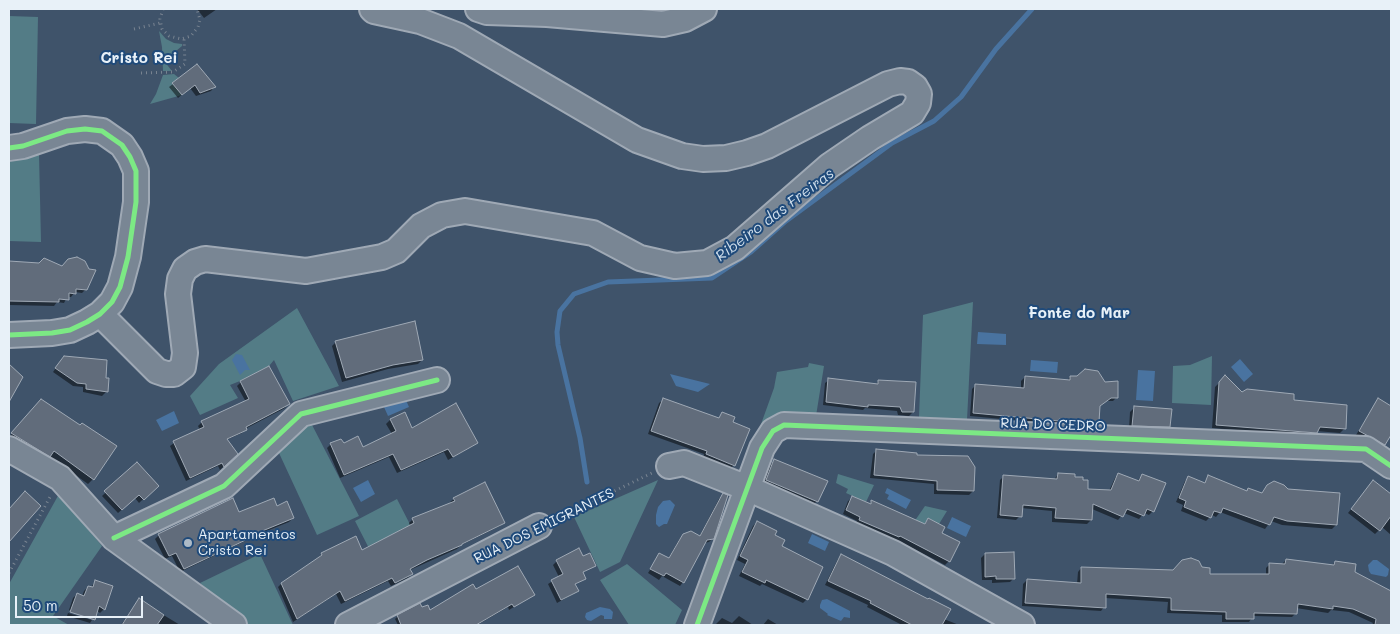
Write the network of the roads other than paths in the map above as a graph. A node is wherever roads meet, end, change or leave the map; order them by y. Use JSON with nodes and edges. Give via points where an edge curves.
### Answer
{"nodes":[{"id":1,"x":372,"y":9,"type":"edge"},
{"id":2,"x":478,"y":9,"type":"edge"},
{"id":3,"x":704,"y":9,"type":"edge"},
{"id":4,"x":9,"y":148,"type":"edge"},
{"id":5,"x":100,"y":314,"type":"junction"},
{"id":6,"x":9,"y":335,"type":"edge"},
{"id":7,"x":437,"y":380,"type":"dead end"},
{"id":8,"x":9,"y":449,"type":"edge"},
{"id":9,"x":669,"y":466,"type":"road end"},
{"id":10,"x":1391,"y":466,"type":"edge"},
{"id":11,"x":747,"y":488,"type":"junction"},
{"id":12,"x":539,"y":526,"type":"road end"},
{"id":13,"x":114,"y":538,"type":"junction"},
{"id":14,"x":234,"y":625,"type":"edge"},
{"id":15,"x":348,"y":625,"type":"edge"},
{"id":16,"x":697,"y":625,"type":"edge"},
{"id":17,"x":1022,"y":625,"type":"edge"}],
"edges":[{"from":1,"to":5,"type":"street","via":[[420,21],[459,36],[637,140],[682,156],[719,158],[747,153],[767,146],[888,84],[908,82],[918,94],[918,103],[912,113],[829,166],[735,248],[707,263],[675,266],[640,258],[593,234],[465,212],[442,215],[421,226],[396,251],[382,257],[325,268],[306,271],[205,259],[195,262],[185,269],[180,279],[178,294],[185,352],[183,366],[174,374],[157,371]]},
{"from":2,"to":3,"type":"street","via":[[663,24],[685,19]]},
{"from":4,"to":5,"type":"street","via":[[85,129],[111,136],[130,158],[136,171],[136,202],[128,257],[120,287]]},
{"from":5,"to":6,"type":"street","via":[[70,330]]},
{"from":7,"to":13,"type":"street","via":[[301,414],[224,486]]},
{"from":8,"to":13,"type":"street","via":[[60,478]]},
{"from":9,"to":11,"type":"street","via":[[684,463]]},
{"from":10,"to":11,"type":"street","name":"RUA DO CEDRO","via":[[1366,449],[784,425],[773,431],[762,448]]},
{"from":11,"to":16,"type":"street","name":"RUA DO CEDRO"},
{"from":11,"to":17,"type":"street","via":[[893,553]]},
{"from":12,"to":15,"type":"street","name":"RUA DOS EMIGRANTES"},
{"from":13,"to":14,"type":"street"}]}
